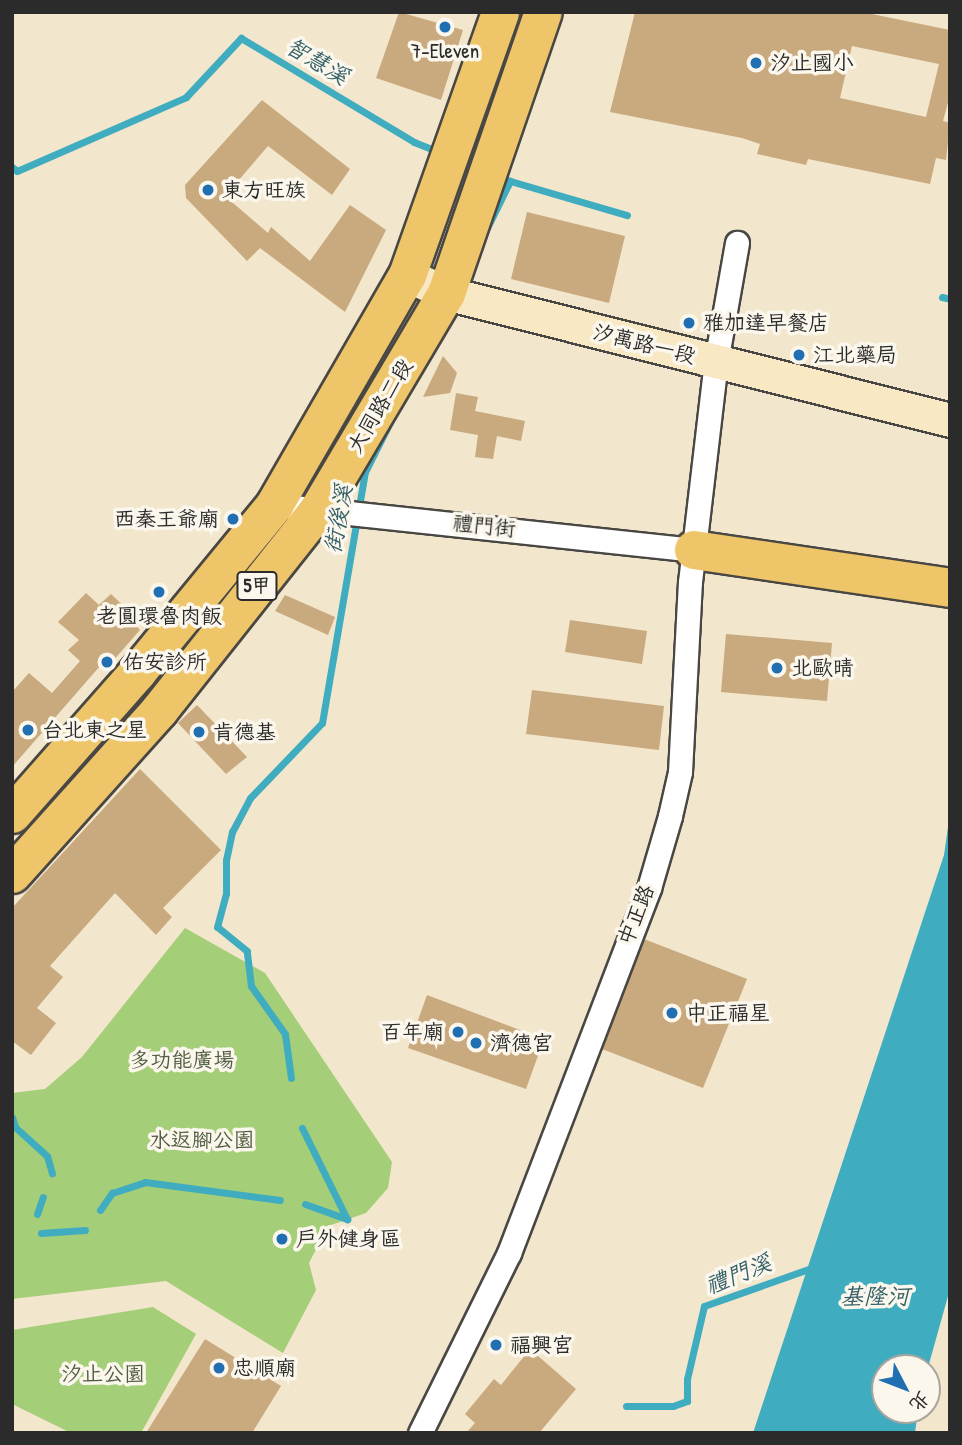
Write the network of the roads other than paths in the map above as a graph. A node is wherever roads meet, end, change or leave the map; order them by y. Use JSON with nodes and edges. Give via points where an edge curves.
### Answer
{"nodes":[{"id":1,"x":499,"y":12,"type":"edge"},
{"id":2,"x":542,"y":16,"type":"edge"},
{"id":3,"x":737,"y":243,"type":"dead end"},
{"id":4,"x":407,"y":275,"type":"junction"},
{"id":5,"x":455,"y":295,"type":"junction"},
{"id":6,"x":716,"y":362,"type":"junction"},
{"id":7,"x":950,"y":420,"type":"edge"},
{"id":8,"x":274,"y":505,"type":"junction"},
{"id":9,"x":344,"y":513,"type":"junction"},
{"id":10,"x":694,"y":550,"type":"junction"},
{"id":11,"x":950,"y":588,"type":"edge"},
{"id":12,"x":12,"y":814,"type":"edge"},
{"id":13,"x":19,"y":854,"type":"edge"},
{"id":14,"x":420,"y":1433,"type":"edge"}],
"edges":[{"from":1,"to":2,"type":"street"},
{"from":1,"to":4,"type":"main road","name":"大同路二段","number":"5甲"},
{"from":2,"to":5,"type":"main road","name":"大同路二段","number":"5甲","via":[[459,256]]},
{"from":3,"to":6,"type":"street","name":"中正路"},
{"from":4,"to":5,"type":"street","name":"汐萬路一段"},
{"from":4,"to":8,"type":"main road","name":"大同路二段","number":"5甲"},
{"from":5,"to":6,"type":"street","name":"汐萬路一段"},
{"from":5,"to":9,"type":"main road","name":"大同路二段","number":"5甲"},
{"from":6,"to":7,"type":"street","name":"汐萬路一段"},
{"from":6,"to":10,"type":"street","name":"中正路"},
{"from":8,"to":9,"type":"street","name":"禮門街"},
{"from":8,"to":12,"type":"main road","name":"大同路二段","number":"5甲","via":[[137,672]]},
{"from":9,"to":10,"type":"street","name":"禮門街"},
{"from":9,"to":13,"type":"main road","name":"大同路二段","number":"5甲"},
{"from":10,"to":11,"type":"highway"},
{"from":10,"to":14,"type":"street","name":"中正路","via":[[680,772],[649,888],[509,1253]]}]}
